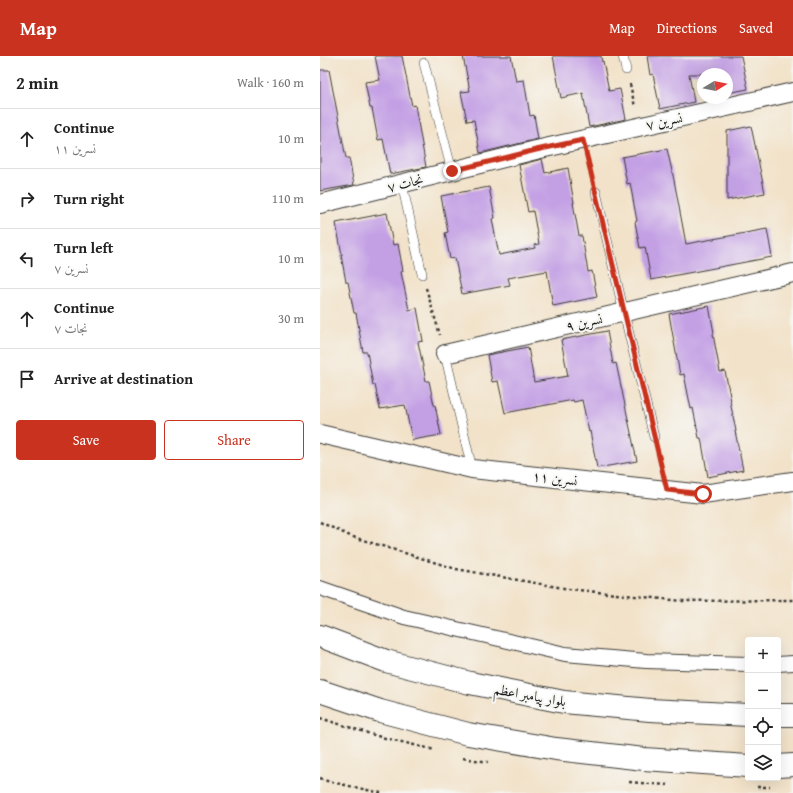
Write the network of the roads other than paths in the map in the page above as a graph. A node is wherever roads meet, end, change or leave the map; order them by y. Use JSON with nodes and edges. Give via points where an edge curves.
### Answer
{"nodes":[{"id":1,"x":623,"y":56,"type":"edge"},
{"id":2,"x":424,"y":63,"type":"dead end"},
{"id":3,"x":626,"y":70,"type":"road end"},
{"id":4,"x":793,"y":92,"type":"edge"},
{"id":5,"x":536,"y":150,"type":"joint"},
{"id":6,"x":452,"y":171,"type":"junction"},
{"id":7,"x":402,"y":184,"type":"junction"},
{"id":8,"x":596,"y":192,"type":"road end"},
{"id":9,"x":320,"y":204,"type":"edge"},
{"id":10,"x":793,"y":273,"type":"edge"},
{"id":11,"x":422,"y":274,"type":"road end"},
{"id":12,"x":624,"y":313,"type":"junction"},
{"id":13,"x":445,"y":354,"type":"joint"},
{"id":14,"x":320,"y":434,"type":"edge"},
{"id":15,"x":654,"y":437,"type":"road end"},
{"id":16,"x":472,"y":469,"type":"junction"},
{"id":17,"x":793,"y":481,"type":"edge"},
{"id":18,"x":320,"y":588,"type":"edge"},
{"id":19,"x":320,"y":636,"type":"edge"},
{"id":20,"x":793,"y":663,"type":"edge"},
{"id":21,"x":745,"y":664,"type":"edge"},
{"id":22,"x":781,"y":664,"type":"edge"},
{"id":23,"x":320,"y":691,"type":"edge"},
{"id":24,"x":745,"y":715,"type":"edge"},
{"id":25,"x":793,"y":715,"type":"edge"},
{"id":26,"x":781,"y":716,"type":"edge"},
{"id":27,"x":793,"y":765,"type":"edge"},
{"id":28,"x":745,"y":766,"type":"edge"},
{"id":29,"x":781,"y":766,"type":"edge"}],
"edges":[{"from":1,"to":3,"type":"lane"},
{"from":2,"to":6,"type":"lane"},
{"from":4,"to":5,"type":"street","name":"نسرین ۷"},
{"from":5,"to":6,"type":"street","name":"نجات ۷"},
{"from":6,"to":7,"type":"street","name":"نجات ۷"},
{"from":7,"to":9,"type":"street","name":"نجات ۷"},
{"from":7,"to":11,"type":"lane"},
{"from":8,"to":12,"type":"lane"},
{"from":10,"to":12,"type":"street","name":"نسرین ۹"},
{"from":12,"to":13,"type":"street","name":"نسرین ۹"},
{"from":12,"to":15,"type":"lane"},
{"from":13,"to":16,"type":"lane"},
{"from":14,"to":16,"type":"street","name":"نسرین ۱۱"},
{"from":16,"to":17,"type":"street","name":"نسرین ۱۱","via":[[703,494]]},
{"from":18,"to":21,"type":"street","via":[[404,617],[565,654],[646,661]]},
{"from":19,"to":24,"type":"main road","name":"بلوار پیامبر اعظم","via":[[386,661],[470,683],[564,702]]},
{"from":20,"to":22,"type":"street"},
{"from":23,"to":28,"type":"main road","via":[[380,711],[468,734],[556,749]]},
{"from":25,"to":26,"type":"main road"},
{"from":27,"to":29,"type":"main road"}]}
